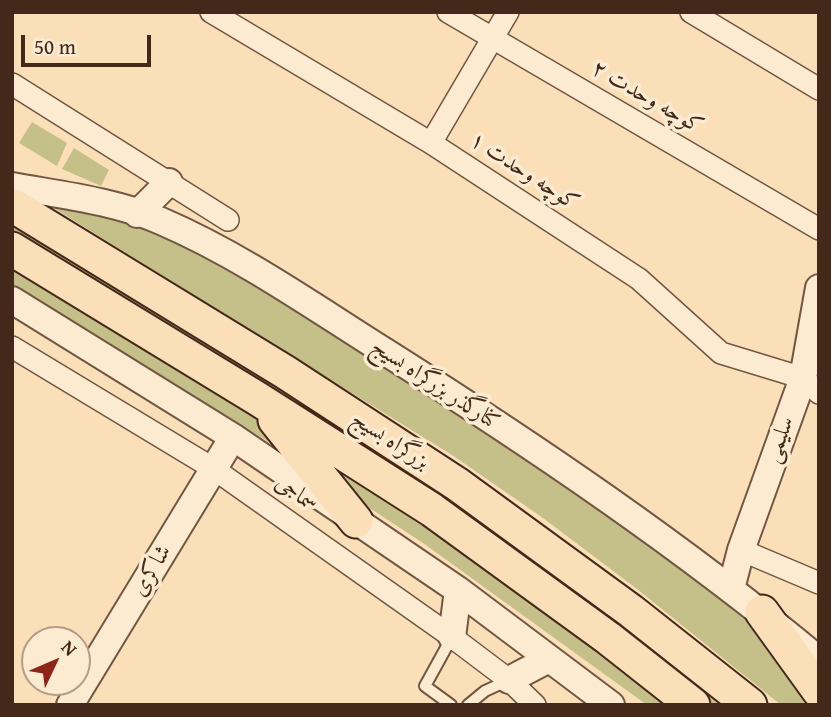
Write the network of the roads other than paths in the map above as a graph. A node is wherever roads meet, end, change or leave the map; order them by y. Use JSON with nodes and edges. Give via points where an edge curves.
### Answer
{"nodes":[{"id":1,"x":211,"y":12,"type":"edge"},
{"id":2,"x":448,"y":12,"type":"edge"},
{"id":3,"x":509,"y":12,"type":"edge"},
{"id":4,"x":691,"y":12,"type":"edge"},
{"id":5,"x":493,"y":39,"type":"junction"},
{"id":6,"x":12,"y":84,"type":"edge"},
{"id":7,"x":819,"y":89,"type":"edge"},
{"id":8,"x":431,"y":143,"type":"junction"},
{"id":9,"x":169,"y":182,"type":"junction"},
{"id":10,"x":12,"y":186,"type":"edge"},
{"id":11,"x":12,"y":205,"type":"edge"},
{"id":12,"x":137,"y":214,"type":"junction"},
{"id":13,"x":228,"y":220,"type":"dead end"},
{"id":14,"x":819,"y":229,"type":"edge"},
{"id":15,"x":12,"y":249,"type":"edge"},
{"id":16,"x":819,"y":288,"type":"edge"},
{"id":17,"x":12,"y":300,"type":"edge"},
{"id":18,"x":12,"y":347,"type":"edge"},
{"id":19,"x":811,"y":386,"type":"edge"},
{"id":20,"x":258,"y":399,"type":"junction"},
{"id":21,"x":233,"y":437,"type":"junction"},
{"id":22,"x":214,"y":469,"type":"junction"},
{"id":23,"x":356,"y":521,"type":"junction"},
{"id":24,"x":741,"y":550,"type":"junction"},
{"id":25,"x":819,"y":583,"type":"edge"},
{"id":26,"x":731,"y":589,"type":"junction"},
{"id":27,"x":458,"y":590,"type":"junction"},
{"id":28,"x":761,"y":612,"type":"junction"},
{"id":29,"x":452,"y":637,"type":"junction"},
{"id":30,"x":550,"y":659,"type":"junction"},
{"id":31,"x":819,"y":660,"type":"edge"},
{"id":32,"x":509,"y":680,"type":"junction"},
{"id":33,"x":819,"y":691,"type":"edge"},
{"id":34,"x":70,"y":705,"type":"edge"},
{"id":35,"x":451,"y":705,"type":"edge"},
{"id":36,"x":468,"y":705,"type":"edge"},
{"id":37,"x":535,"y":705,"type":"edge"},
{"id":38,"x":611,"y":705,"type":"edge"},
{"id":39,"x":693,"y":705,"type":"edge"},
{"id":40,"x":750,"y":705,"type":"edge"}],
"edges":[{"from":1,"to":8,"type":"street","name":"کوچه وحدت ۱"},
{"from":2,"to":5,"type":"street","name":"کوچه وحدت ۲"},
{"from":3,"to":5,"type":"street"},
{"from":4,"to":7,"type":"street"},
{"from":5,"to":8,"type":"street"},
{"from":5,"to":14,"type":"street","name":"کوچه وحدت ۲"},
{"from":6,"to":9,"type":"street"},
{"from":8,"to":19,"type":"street","name":"کوچه وحدت ۱","via":[[639,279],[721,353]]},
{"from":9,"to":12,"type":"street"},
{"from":9,"to":13,"type":"street"},
{"from":10,"to":12,"type":"street","name":"کنارگذر بزرگراه بسیج"},
{"from":11,"to":40,"type":"highway","name":"بزرگراه بسیج","via":[[285,372],[457,484]]},
{"from":12,"to":26,"type":"street","name":"کنارگذر بزرگراه بسیج","via":[[233,256],[449,393]]},
{"from":15,"to":20,"type":"highway","name":"بزرگراه بسیج"},
{"from":16,"to":19,"type":"street","name":"سلیمی"},
{"from":17,"to":21,"type":"street"},
{"from":18,"to":22,"type":"street","name":"سماجی"},
{"from":19,"to":24,"type":"street","name":"سلیمی"},
{"from":20,"to":23,"type":"highway"},
{"from":20,"to":39,"type":"highway","name":"بزرگراه بسیج","via":[[432,510]]},
{"from":21,"to":22,"type":"street","name":"شاکری"},
{"from":21,"to":23,"type":"street"},
{"from":22,"to":29,"type":"street","name":"سماجی"},
{"from":22,"to":34,"type":"street","name":"شاکری"},
{"from":23,"to":27,"type":"street"},
{"from":24,"to":25,"type":"street"},
{"from":24,"to":26,"type":"street","name":"سلیمی"},
{"from":26,"to":28,"type":"street","name":"کنارگذر بزرگراه بسیج"},
{"from":27,"to":29,"type":"street"},
{"from":27,"to":30,"type":"street"},
{"from":28,"to":31,"type":"street","name":"کنارگذر بزرگراه بسیج"},
{"from":28,"to":33,"type":"highway"},
{"from":29,"to":32,"type":"street","name":"سماجی"},
{"from":29,"to":35,"type":"lane","via":[[425,686]]},
{"from":30,"to":32,"type":"street"},
{"from":30,"to":38,"type":"street"},
{"from":32,"to":36,"type":"lane"},
{"from":32,"to":37,"type":"street","name":"سماجی"}]}
